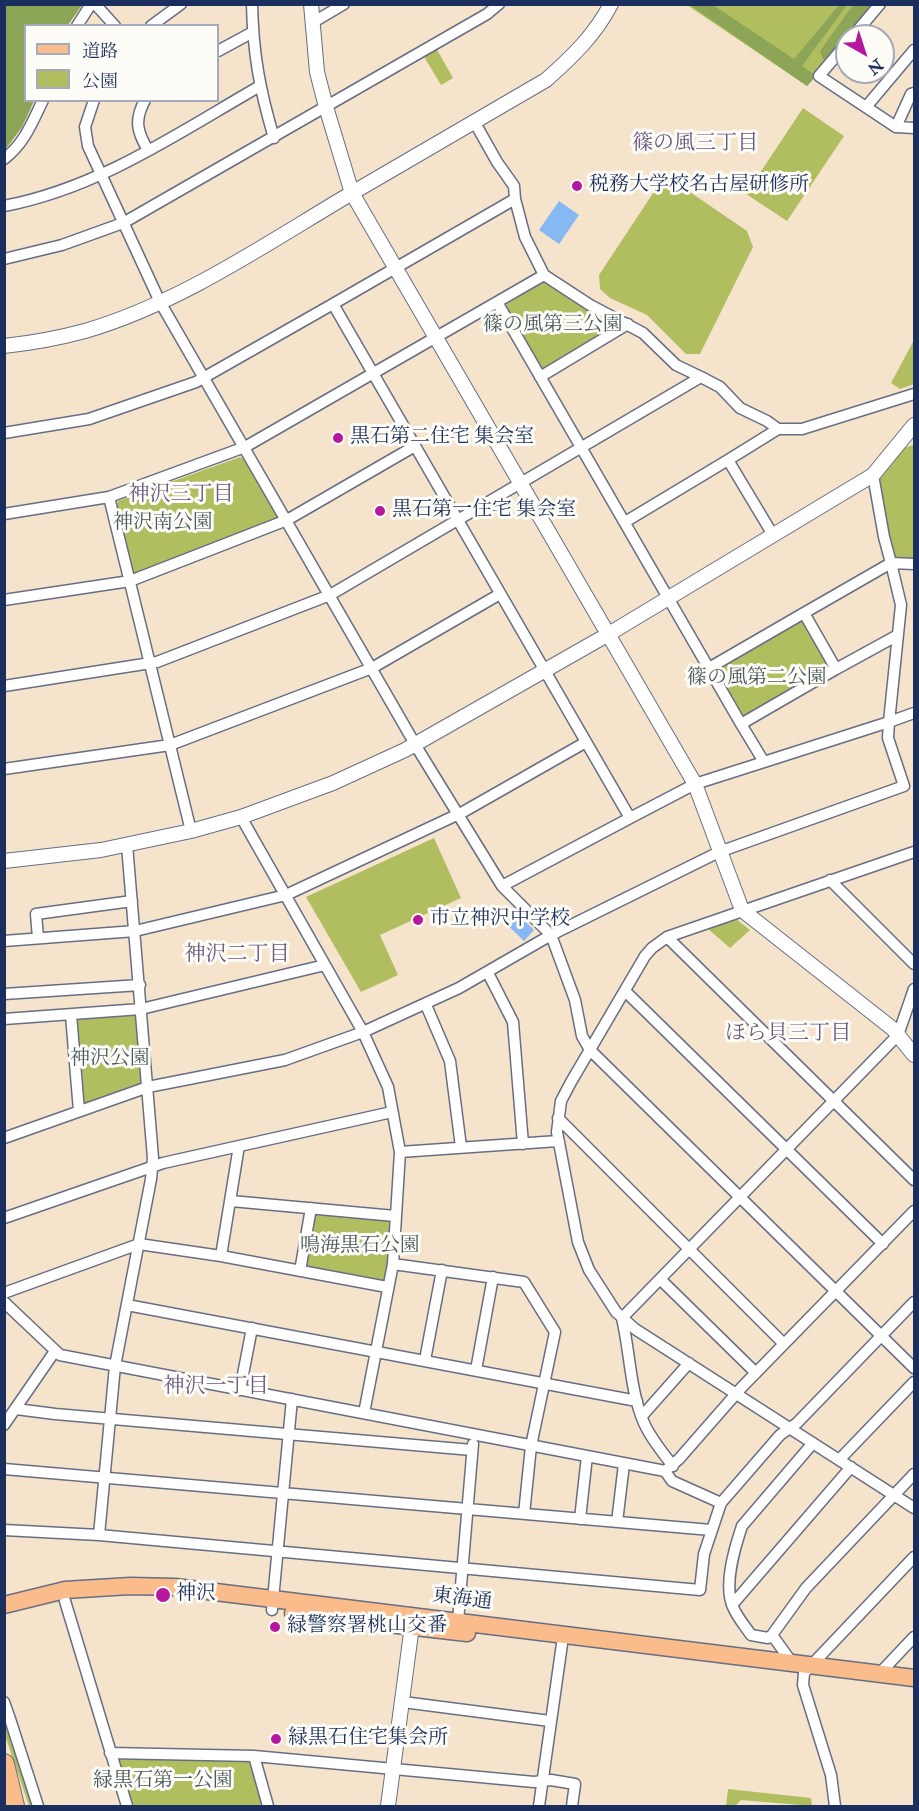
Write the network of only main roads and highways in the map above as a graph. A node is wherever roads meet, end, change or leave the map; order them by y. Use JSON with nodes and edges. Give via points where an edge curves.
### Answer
{"nodes":[{"id":1,"x":273,"y":1604,"type":"junction"},
{"id":2,"x":4,"y":1605,"type":"edge"},
{"id":3,"x":4,"y":1615,"type":"edge"},
{"id":4,"x":413,"y":1621,"type":"junction"},
{"id":5,"x":802,"y":1667,"type":"junction"},
{"id":6,"x":915,"y":1678,"type":"edge"},
{"id":7,"x":915,"y":1687,"type":"edge"},
{"id":8,"x":4,"y":1764,"type":"edge"},
{"id":9,"x":14,"y":1806,"type":"edge"}],
"edges":[{"from":1,"to":2,"type":"main road","name":"東海通","via":[[174,1587],[130,1586],[65,1590]]},
{"from":1,"to":3,"type":"main road","name":"東海通","via":[[114,1596],[65,1600]]},
{"from":1,"to":4,"type":"main road","name":"東海通"},
{"from":4,"to":5,"type":"main road","name":"東海通","via":[[562,1644]]},
{"from":4,"to":5,"type":"main road","name":"東海通","via":[[458,1621]]},
{"from":5,"to":6,"type":"main road","name":"東海通"},
{"from":5,"to":7,"type":"main road","name":"東海通"},
{"from":8,"to":9,"type":"highway"}]}
